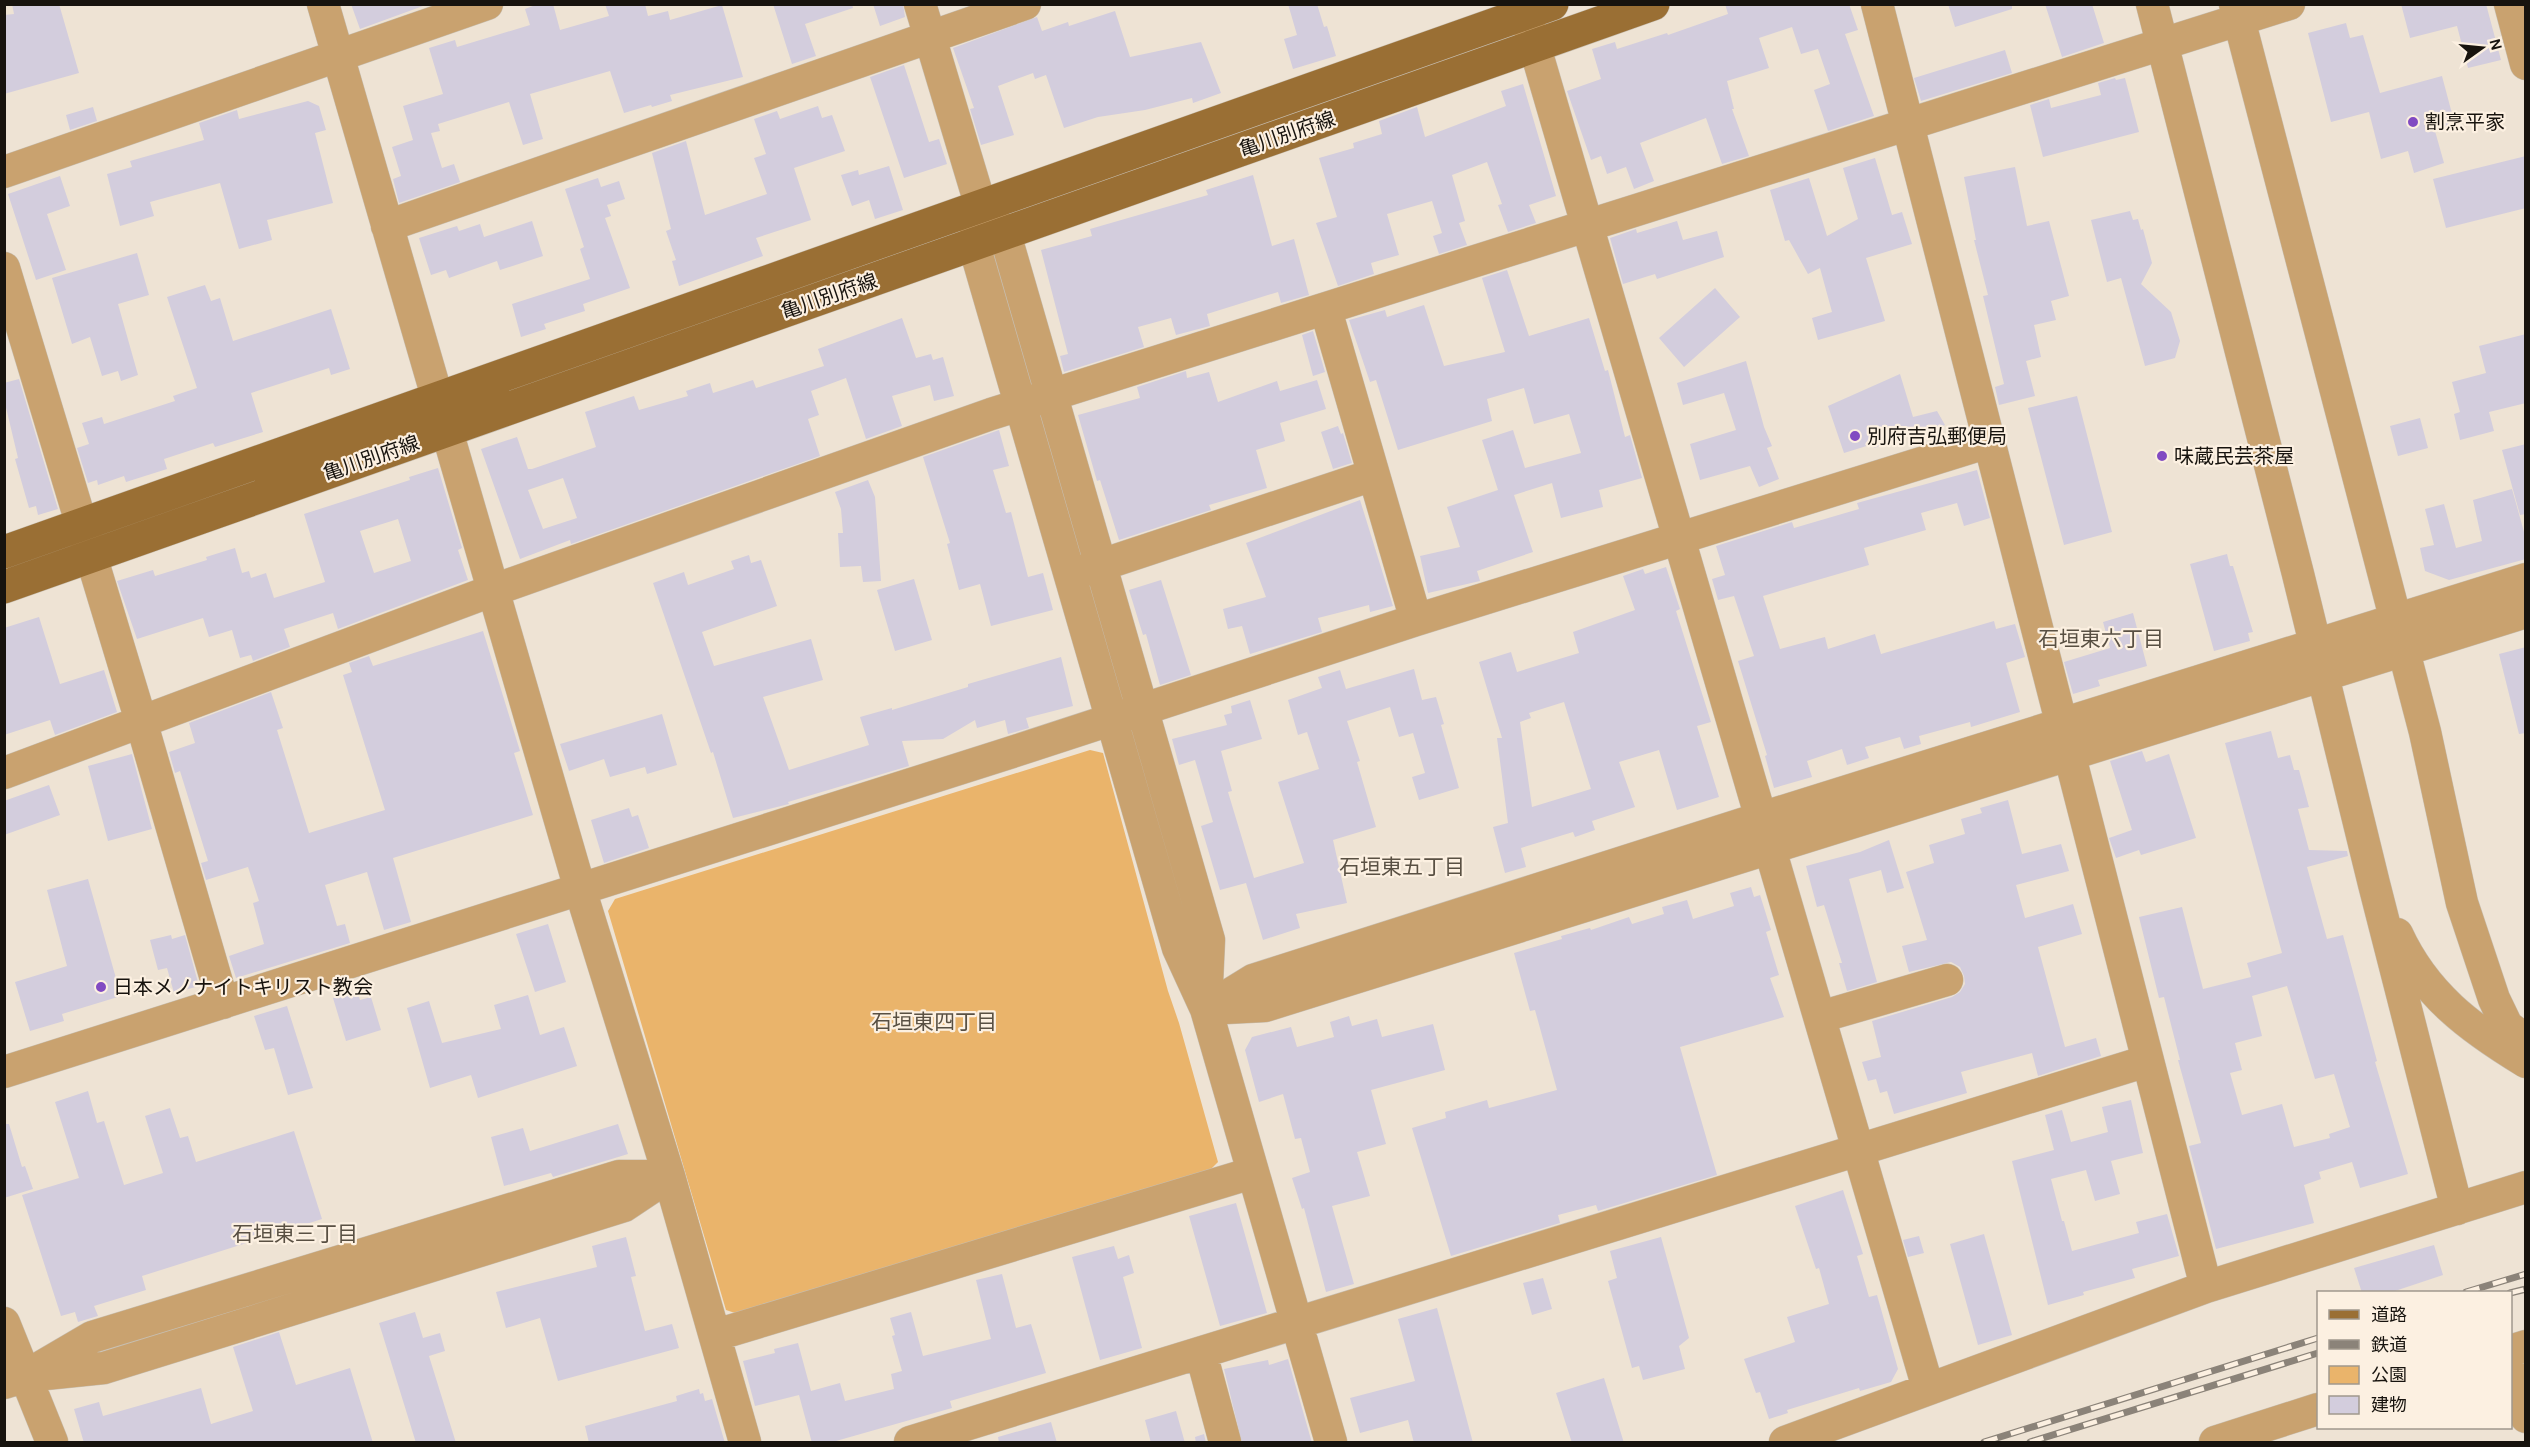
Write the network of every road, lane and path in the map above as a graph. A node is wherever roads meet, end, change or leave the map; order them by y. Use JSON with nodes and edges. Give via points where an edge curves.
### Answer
{"nodes":[{"id":1,"x":323,"y":4,"type":"edge"},
{"id":2,"x":487,"y":4,"type":"edge"},
{"id":3,"x":920,"y":4,"type":"edge"},
{"id":4,"x":1025,"y":4,"type":"edge"},
{"id":5,"x":1653,"y":4,"type":"edge"},
{"id":6,"x":1877,"y":4,"type":"edge"},
{"id":7,"x":2152,"y":4,"type":"edge"},
{"id":8,"x":2289,"y":4,"type":"edge"},
{"id":9,"x":2511,"y":4,"type":"edge"},
{"id":10,"x":1533,"y":8,"type":"edge"},
{"id":11,"x":2237,"y":12,"type":"edge"},
{"id":12,"x":930,"y":37,"type":"junction"},
{"id":13,"x":2162,"y":45,"type":"junction"},
{"id":14,"x":1535,"y":46,"type":"junction"},
{"id":15,"x":339,"y":56,"type":"junction"},
{"id":16,"x":2526,"y":64,"type":"edge"},
{"id":17,"x":1908,"y":126,"type":"junction"},
{"id":18,"x":4,"y":172,"type":"edge"},
{"id":19,"x":981,"y":207,"type":"junction"},
{"id":20,"x":1587,"y":225,"type":"junction"},
{"id":21,"x":387,"y":226,"type":"junction"},
{"id":22,"x":1005,"y":234,"type":"junction"},
{"id":23,"x":974,"y":245,"type":"junction"},
{"id":24,"x":4,"y":268,"type":"edge"},
{"id":25,"x":1326,"y":310,"type":"junction"},
{"id":26,"x":1051,"y":396,"type":"junction"},
{"id":27,"x":439,"y":399,"type":"junction"},
{"id":28,"x":1020,"y":405,"type":"junction"},
{"id":29,"x":448,"y":430,"type":"junction"},
{"id":30,"x":1989,"y":442,"type":"junction"},
{"id":31,"x":1373,"y":475,"type":"junction"},
{"id":32,"x":82,"y":525,"type":"junction"},
{"id":33,"x":1679,"y":539,"type":"junction"},
{"id":34,"x":4,"y":552,"type":"edge"},
{"id":35,"x":92,"y":556,"type":"junction"},
{"id":36,"x":1100,"y":566,"type":"junction"},
{"id":37,"x":1070,"y":576,"type":"junction"},
{"id":38,"x":2526,"y":579,"type":"edge"},
{"id":39,"x":4,"y":587,"type":"edge"},
{"id":40,"x":494,"y":590,"type":"junction"},
{"id":41,"x":2526,"y":612,"type":"edge"},
{"id":42,"x":1416,"y":620,"type":"junction"},
{"id":43,"x":2396,"y":620,"type":"junction"},
{"id":44,"x":2316,"y":645,"type":"junction"},
{"id":45,"x":2403,"y":651,"type":"junction"},
{"id":46,"x":2324,"y":676,"type":"junction"},
{"id":47,"x":1142,"y":710,"type":"junction"},
{"id":48,"x":1112,"y":720,"type":"junction"},
{"id":49,"x":141,"y":721,"type":"junction"},
{"id":50,"x":2061,"y":724,"type":"junction"},
{"id":51,"x":2069,"y":757,"type":"junction"},
{"id":52,"x":4,"y":773,"type":"edge"},
{"id":53,"x":1761,"y":818,"type":"junction"},
{"id":54,"x":1771,"y":850,"type":"junction"},
{"id":55,"x":2374,"y":884,"type":"junction"},
{"id":56,"x":580,"y":889,"type":"junction"},
{"id":57,"x":1947,"y":980,"type":"dead end"},
{"id":58,"x":223,"y":1003,"type":"junction"},
{"id":59,"x":1206,"y":1009,"type":"junction"},
{"id":60,"x":1820,"y":1017,"type":"junction"},
{"id":61,"x":2526,"y":1040,"type":"edge"},
{"id":62,"x":2147,"y":1061,"type":"junction"},
{"id":63,"x":2526,"y":1062,"type":"edge"},
{"id":64,"x":4,"y":1072,"type":"edge"},
{"id":65,"x":1859,"y":1149,"type":"junction"},
{"id":66,"x":1252,"y":1173,"type":"junction"},
{"id":67,"x":669,"y":1176,"type":"junction"},
{"id":68,"x":2526,"y":1187,"type":"edge"},
{"id":69,"x":2457,"y":1209,"type":"junction"},
{"id":70,"x":2206,"y":1287,"type":"junction"},
{"id":71,"x":1304,"y":1321,"type":"junction"},
{"id":72,"x":4,"y":1323,"type":"edge"},
{"id":73,"x":716,"y":1335,"type":"junction"},
{"id":74,"x":1201,"y":1353,"type":"junction"},
{"id":75,"x":2512,"y":1372,"type":"edge"},
{"id":76,"x":15,"y":1380,"type":"edge"},
{"id":77,"x":1928,"y":1388,"type":"junction"},
{"id":78,"x":2317,"y":1410,"type":"edge"},
{"id":79,"x":2526,"y":1417,"type":"edge"},
{"id":80,"x":51,"y":1443,"type":"edge"},
{"id":81,"x":746,"y":1443,"type":"edge"},
{"id":82,"x":910,"y":1443,"type":"edge"},
{"id":83,"x":1225,"y":1443,"type":"edge"},
{"id":84,"x":1331,"y":1443,"type":"edge"},
{"id":85,"x":1350,"y":1443,"type":"edge"},
{"id":86,"x":1785,"y":1443,"type":"edge"},
{"id":87,"x":2215,"y":1443,"type":"edge"}],
"edges":[{"from":1,"to":15,"type":"street"},
{"from":2,"to":15,"type":"street"},
{"from":3,"to":12,"type":"street"},
{"from":4,"to":12,"type":"street"},
{"from":5,"to":14,"type":"main road","name":"亀川別府線"},
{"from":6,"to":17,"type":"street"},
{"from":7,"to":13,"type":"street"},
{"from":8,"to":11,"type":"street"},
{"from":9,"to":16,"type":"street"},
{"from":10,"to":14,"type":"street"},
{"from":10,"to":19,"type":"main road","name":"亀川別府線"},
{"from":11,"to":13,"type":"street"},
{"from":11,"to":43,"type":"street"},
{"from":12,"to":19,"type":"street"},
{"from":12,"to":21,"type":"street"},
{"from":13,"to":17,"type":"street"},
{"from":13,"to":44,"type":"street"},
{"from":14,"to":20,"type":"street"},
{"from":14,"to":22,"type":"main road","name":"亀川別府線"},
{"from":15,"to":18,"type":"street"},
{"from":15,"to":21,"type":"street"},
{"from":17,"to":20,"type":"street"},
{"from":17,"to":30,"type":"street"},
{"from":19,"to":22,"type":"street"},
{"from":19,"to":23,"type":"street"},
{"from":19,"to":27,"type":"main road","name":"亀川別府線"},
{"from":20,"to":25,"type":"street"},
{"from":20,"to":33,"type":"street"},
{"from":21,"to":27,"type":"street"},
{"from":22,"to":23,"type":"main road","name":"亀川別府線"},
{"from":22,"to":26,"type":"street"},
{"from":23,"to":28,"type":"street"},
{"from":23,"to":29,"type":"main road","name":"亀川別府線"},
{"from":24,"to":32,"type":"street"},
{"from":25,"to":26,"type":"street"},
{"from":25,"to":31,"type":"street"},
{"from":26,"to":28,"type":"street"},
{"from":26,"to":36,"type":"street"},
{"from":27,"to":29,"type":"street"},
{"from":27,"to":32,"type":"main road","name":"亀川別府線"},
{"from":28,"to":37,"type":"street"},
{"from":28,"to":40,"type":"street"},
{"from":29,"to":35,"type":"main road","name":"亀川別府線"},
{"from":29,"to":40,"type":"street"},
{"from":30,"to":33,"type":"street"},
{"from":30,"to":50,"type":"street"},
{"from":31,"to":36,"type":"street"},
{"from":31,"to":42,"type":"street"},
{"from":32,"to":34,"type":"main road","name":"亀川別府線"},
{"from":32,"to":35,"type":"street"},
{"from":33,"to":42,"type":"street"},
{"from":33,"to":53,"type":"street"},
{"from":35,"to":39,"type":"main road","name":"亀川別府線"},
{"from":35,"to":49,"type":"street"},
{"from":36,"to":37,"type":"street"},
{"from":36,"to":47,"type":"street"},
{"from":37,"to":48,"type":"street"},
{"from":38,"to":43,"type":"street"},
{"from":40,"to":49,"type":"street"},
{"from":40,"to":56,"type":"street"},
{"from":41,"to":45,"type":"street"},
{"from":42,"to":47,"type":"street"},
{"from":43,"to":44,"type":"street"},
{"from":43,"to":45,"type":"street"},
{"from":44,"to":46,"type":"street"},
{"from":44,"to":50,"type":"street"},
{"from":45,"to":46,"type":"street"},
{"from":45,"to":61,"type":"street","via":[[2462,903],[2494,999],[2507,1026]]},
{"from":46,"to":51,"type":"street"},
{"from":46,"to":55,"type":"street"},
{"from":47,"to":48,"type":"street"},
{"from":47,"to":59,"type":"street","via":[[1209,940]]},
{"from":48,"to":56,"type":"street"},
{"from":48,"to":59,"type":"street","via":[[1178,948]]},
{"from":49,"to":52,"type":"street"},
{"from":49,"to":58,"type":"street"},
{"from":50,"to":51,"type":"street"},
{"from":50,"to":53,"type":"street"},
{"from":51,"to":54,"type":"street"},
{"from":51,"to":62,"type":"street"},
{"from":53,"to":54,"type":"street"},
{"from":53,"to":59,"type":"street","via":[[1253,980]]},
{"from":54,"to":59,"type":"street","via":[[1265,1006]]},
{"from":54,"to":60,"type":"street"},
{"from":55,"to":63,"type":"street","via":[[2408,957],[2449,1009]]},
{"from":55,"to":69,"type":"street"},
{"from":56,"to":58,"type":"street"},
{"from":56,"to":67,"type":"street"},
{"from":57,"to":60,"type":"street"},
{"from":58,"to":64,"type":"street"},
{"from":59,"to":66,"type":"street"},
{"from":60,"to":65,"type":"street"},
{"from":62,"to":65,"type":"street"},
{"from":62,"to":70,"type":"street"},
{"from":65,"to":71,"type":"street"},
{"from":65,"to":77,"type":"street"},
{"from":66,"to":71,"type":"street"},
{"from":66,"to":73,"type":"street"},
{"from":67,"to":73,"type":"street"},
{"from":67,"to":76,"type":"street","via":[[624,1206],[104,1368]]},
{"from":68,"to":69,"type":"street"},
{"from":69,"to":70,"type":"street"},
{"from":70,"to":77,"type":"street"},
{"from":71,"to":74,"type":"street"},
{"from":71,"to":84,"type":"street"},
{"from":71,"to":85,"type":"street"},
{"from":72,"to":76,"type":"street"},
{"from":73,"to":81,"type":"street"},
{"from":74,"to":82,"type":"street"},
{"from":74,"to":83,"type":"street"},
{"from":75,"to":79,"type":"street"},
{"from":76,"to":80,"type":"street"},
{"from":77,"to":86,"type":"street"},
{"from":78,"to":87,"type":"street"}]}
